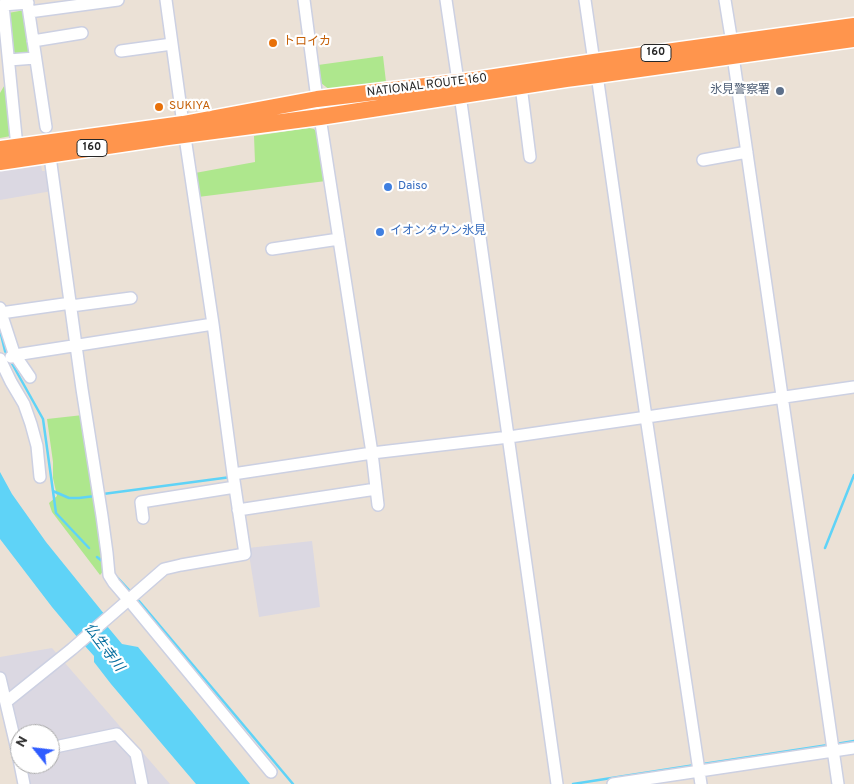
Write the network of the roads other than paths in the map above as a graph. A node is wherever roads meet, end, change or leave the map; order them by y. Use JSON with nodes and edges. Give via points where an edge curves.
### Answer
{"nodes":[{"id":1,"x":118,"y":0,"type":"edge"},
{"id":2,"x":166,"y":0,"type":"edge"},
{"id":3,"x":304,"y":0,"type":"edge"},
{"id":4,"x":446,"y":0,"type":"edge"},
{"id":5,"x":585,"y":0,"type":"edge"},
{"id":6,"x":725,"y":0,"type":"edge"},
{"id":7,"x":28,"y":5,"type":"edge"},
{"id":8,"x":854,"y":26,"type":"edge"},
{"id":9,"x":82,"y":33,"type":"dead end"},
{"id":10,"x":854,"y":39,"type":"edge"},
{"id":11,"x":33,"y":41,"type":"junction"},
{"id":12,"x":172,"y":44,"type":"junction"},
{"id":13,"x":732,"y":49,"type":"junction"},
{"id":14,"x":121,"y":51,"type":"dead end"},
{"id":15,"x":36,"y":58,"type":"junction"},
{"id":16,"x":9,"y":60,"type":"junction"},
{"id":17,"x":596,"y":68,"type":"junction"},
{"id":18,"x":521,"y":86,"type":"junction"},
{"id":19,"x":459,"y":89,"type":"junction"},
{"id":20,"x":317,"y":99,"type":"junction"},
{"id":21,"x":320,"y":117,"type":"junction"},
{"id":22,"x":46,"y":127,"type":"dead end"},
{"id":23,"x":183,"y":130,"type":"junction"},
{"id":24,"x":17,"y":147,"type":"junction"},
{"id":25,"x":0,"y":149,"type":"edge"},
{"id":26,"x":747,"y":152,"type":"junction"},
{"id":27,"x":530,"y":157,"type":"dead end"},
{"id":28,"x":703,"y":160,"type":"dead end"},
{"id":29,"x":0,"y":162,"type":"edge"},
{"id":30,"x":51,"y":164,"type":"dead end"},
{"id":31,"x":339,"y":239,"type":"junction"},
{"id":32,"x":272,"y":249,"type":"dead end"},
{"id":33,"x":132,"y":298,"type":"dead end"},
{"id":34,"x":71,"y":305,"type":"junction"},
{"id":35,"x":1,"y":310,"type":"edge"},
{"id":36,"x":213,"y":324,"type":"junction"},
{"id":37,"x":76,"y":345,"type":"junction"},
{"id":38,"x":15,"y":355,"type":"junction"},
{"id":39,"x":1,"y":361,"type":"edge"},
{"id":40,"x":30,"y":376,"type":"dead end"},
{"id":41,"x":854,"y":387,"type":"edge"},
{"id":42,"x":783,"y":397,"type":"junction"},
{"id":43,"x":646,"y":417,"type":"junction"},
{"id":44,"x":509,"y":436,"type":"junction"},
{"id":45,"x":372,"y":452,"type":"junction"},
{"id":46,"x":233,"y":474,"type":"junction"},
{"id":47,"x":40,"y":477,"type":"dead end"},
{"id":48,"x":235,"y":487,"type":"junction"},
{"id":49,"x":376,"y":489,"type":"junction"},
{"id":50,"x":378,"y":505,"type":"dead end"},
{"id":51,"x":238,"y":510,"type":"junction"},
{"id":52,"x":143,"y":518,"type":"dead end"},
{"id":53,"x":0,"y":678,"type":"edge"},
{"id":54,"x":6,"y":702,"type":"junction"},
{"id":55,"x":12,"y":724,"type":"edge"},
{"id":56,"x":60,"y":746,"type":"edge"},
{"id":57,"x":854,"y":748,"type":"edge"},
{"id":58,"x":833,"y":751,"type":"junction"},
{"id":59,"x":699,"y":771,"type":"junction"},
{"id":60,"x":271,"y":772,"type":"dead end"},
{"id":61,"x":142,"y":784,"type":"edge"},
{"id":62,"x":558,"y":784,"type":"edge"},
{"id":63,"x":614,"y":784,"type":"edge"},
{"id":64,"x":701,"y":784,"type":"edge"},
{"id":65,"x":838,"y":784,"type":"edge"}],
"edges":[{"from":1,"to":7,"type":"street"},
{"from":2,"to":12,"type":"street"},
{"from":3,"to":20,"type":"street"},
{"from":4,"to":19,"type":"street"},
{"from":5,"to":17,"type":"street"},
{"from":6,"to":13,"type":"street"},
{"from":7,"to":11,"type":"street"},
{"from":7,"to":16,"type":"street","via":[[3,5]]},
{"from":8,"to":13,"type":"highway","name":"NATIONAL ROUTE 160","number":"160"},
{"from":9,"to":11,"type":"street"},
{"from":10,"to":13,"type":"highway","name":"NATIONAL ROUTE 160","number":"160"},
{"from":11,"to":15,"type":"street"},
{"from":12,"to":14,"type":"street"},
{"from":12,"to":23,"type":"street"},
{"from":13,"to":17,"type":"highway","name":"NATIONAL ROUTE 160","number":"160"},
{"from":13,"to":26,"type":"street"},
{"from":15,"to":16,"type":"street"},
{"from":15,"to":22,"type":"street"},
{"from":16,"to":24,"type":"street"},
{"from":17,"to":18,"type":"highway","name":"NATIONAL ROUTE 160","number":"160","via":[[566,78]]},
{"from":17,"to":19,"type":"highway","name":"NATIONAL ROUTE 160","number":"160"},
{"from":17,"to":43,"type":"street"},
{"from":18,"to":19,"type":"highway","name":"NATIONAL ROUTE 160","number":"160"},
{"from":18,"to":27,"type":"street"},
{"from":19,"to":20,"type":"highway","name":"NATIONAL ROUTE 160","number":"160"},
{"from":19,"to":21,"type":"highway","name":"NATIONAL ROUTE 160","number":"160"},
{"from":19,"to":44,"type":"street"},
{"from":20,"to":23,"type":"highway","name":"NATIONAL ROUTE 160","number":"160"},
{"from":21,"to":23,"type":"highway","name":"NATIONAL ROUTE 160","number":"160"},
{"from":21,"to":31,"type":"street"},
{"from":23,"to":24,"type":"highway","name":"NATIONAL ROUTE 160","number":"160"},
{"from":23,"to":29,"type":"highway","name":"NATIONAL ROUTE 160","number":"160"},
{"from":23,"to":36,"type":"street"},
{"from":24,"to":25,"type":"highway","name":"NATIONAL ROUTE 160","number":"160"},
{"from":26,"to":28,"type":"street"},
{"from":26,"to":42,"type":"street"},
{"from":30,"to":34,"type":"street"},
{"from":31,"to":32,"type":"street"},
{"from":31,"to":45,"type":"street"},
{"from":33,"to":34,"type":"street"},
{"from":34,"to":35,"type":"street"},
{"from":34,"to":37,"type":"street"},
{"from":35,"to":38,"type":"street"},
{"from":36,"to":37,"type":"street"},
{"from":36,"to":46,"type":"street"},
{"from":37,"to":38,"type":"street"},
{"from":37,"to":60,"type":"street","via":[[109,575]]},
{"from":38,"to":39,"type":"street"},
{"from":38,"to":40,"type":"street"},
{"from":39,"to":47,"type":"street","via":[[31,424]]},
{"from":41,"to":42,"type":"street"},
{"from":42,"to":43,"type":"street"},
{"from":42,"to":58,"type":"street"},
{"from":43,"to":44,"type":"street"},
{"from":43,"to":59,"type":"street"},
{"from":44,"to":45,"type":"street"},
{"from":44,"to":62,"type":"street"},
{"from":45,"to":46,"type":"street"},
{"from":45,"to":49,"type":"street"},
{"from":46,"to":48,"type":"street"},
{"from":48,"to":51,"type":"street"},
{"from":48,"to":52,"type":"street","via":[[141,502]]},
{"from":49,"to":50,"type":"street"},
{"from":49,"to":51,"type":"street"},
{"from":51,"to":54,"type":"street","via":[[245,554],[164,570]]},
{"from":53,"to":54,"type":"street"},
{"from":54,"to":55,"type":"street"},
{"from":56,"to":61,"type":"street","via":[[117,734],[136,754]]},
{"from":57,"to":58,"type":"street"},
{"from":58,"to":59,"type":"street"},
{"from":58,"to":65,"type":"street"},
{"from":59,"to":63,"type":"street"},
{"from":59,"to":64,"type":"street"}]}
